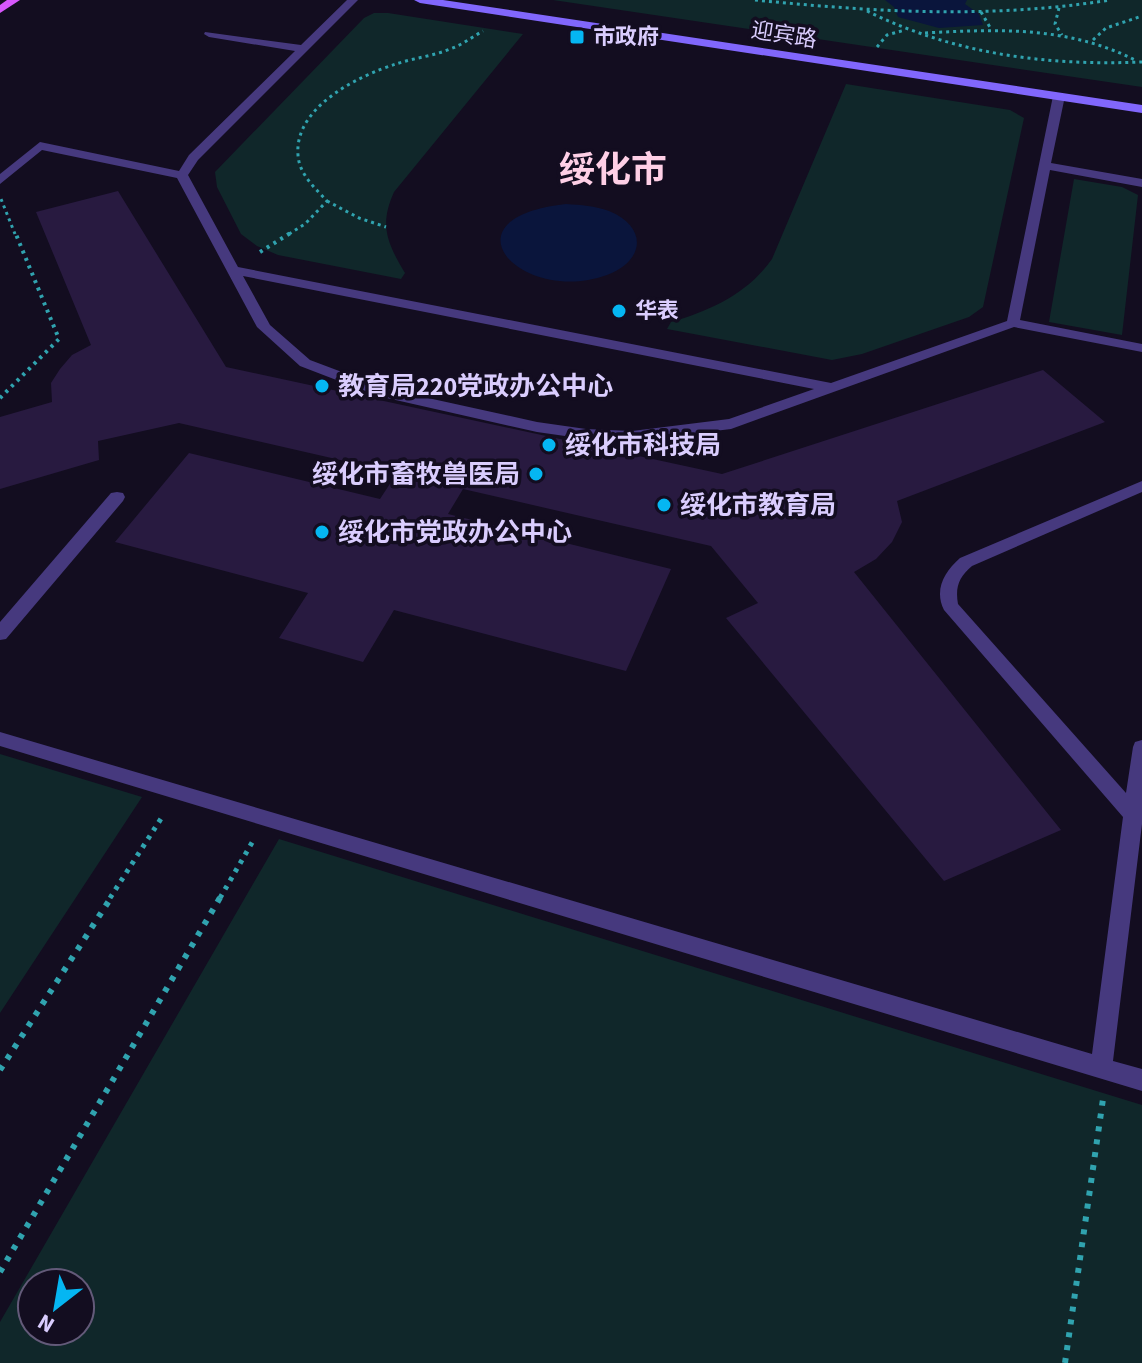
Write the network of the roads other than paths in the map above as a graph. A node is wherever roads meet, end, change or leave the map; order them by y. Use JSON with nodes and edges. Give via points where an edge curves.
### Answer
{"nodes":[{"id":1,"x":14,"y":0,"type":"edge"},
{"id":2,"x":353,"y":0,"type":"edge"},
{"id":3,"x":420,"y":0,"type":"edge"},
{"id":4,"x":0,"y":10,"type":"edge"},
{"id":5,"x":209,"y":34,"type":"dead end"},
{"id":6,"x":305,"y":49,"type":"junction"},
{"id":7,"x":1059,"y":96,"type":"junction"},
{"id":8,"x":1142,"y":109,"type":"edge"},
{"id":9,"x":1046,"y":166,"type":"junction"},
{"id":10,"x":182,"y":175,"type":"junction"},
{"id":11,"x":0,"y":180,"type":"edge"},
{"id":12,"x":1142,"y":183,"type":"edge"},
{"id":13,"x":234,"y":270,"type":"junction"},
{"id":14,"x":1013,"y":323,"type":"junction"},
{"id":15,"x":1142,"y":348,"type":"edge"},
{"id":16,"x":833,"y":388,"type":"junction"},
{"id":17,"x":1142,"y":486,"type":"edge"},
{"id":18,"x":117,"y":497,"type":"dead end"},
{"id":19,"x":0,"y":634,"type":"edge"},
{"id":20,"x":0,"y":739,"type":"edge"},
{"id":21,"x":1142,"y":747,"type":"edge"},
{"id":22,"x":1132,"y":813,"type":"junction"},
{"id":23,"x":1104,"y":1068,"type":"junction"},
{"id":24,"x":1142,"y":1080,"type":"edge"}],
"edges":[{"from":1,"to":4,"type":"main road"},
{"from":2,"to":6,"type":"lane"},
{"from":3,"to":7,"type":"main road","name":"迎宾路"},
{"from":5,"to":6,"type":"lane"},
{"from":6,"to":10,"type":"lane","via":[[193,158]]},
{"from":7,"to":8,"type":"main road","name":"迎宾路"},
{"from":7,"to":9,"type":"lane"},
{"from":9,"to":12,"type":"lane"},
{"from":9,"to":14,"type":"lane"},
{"from":10,"to":11,"type":"lane","via":[[40,146]]},
{"from":10,"to":13,"type":"lane"},
{"from":13,"to":16,"type":"lane"},
{"from":13,"to":16,"type":"lane","via":[[264,327],[305,363],[383,393],[537,427],[616,436],[680,432],[731,424]]},
{"from":14,"to":15,"type":"lane"},
{"from":14,"to":16,"type":"lane"},
{"from":17,"to":22,"type":"lane","via":[[966,562],[956,569],[947,593],[950,606]]},
{"from":18,"to":19,"type":"lane"},
{"from":20,"to":23,"type":"lane"},
{"from":21,"to":22,"type":"lane"},
{"from":22,"to":23,"type":"lane"},
{"from":23,"to":24,"type":"lane"}]}
